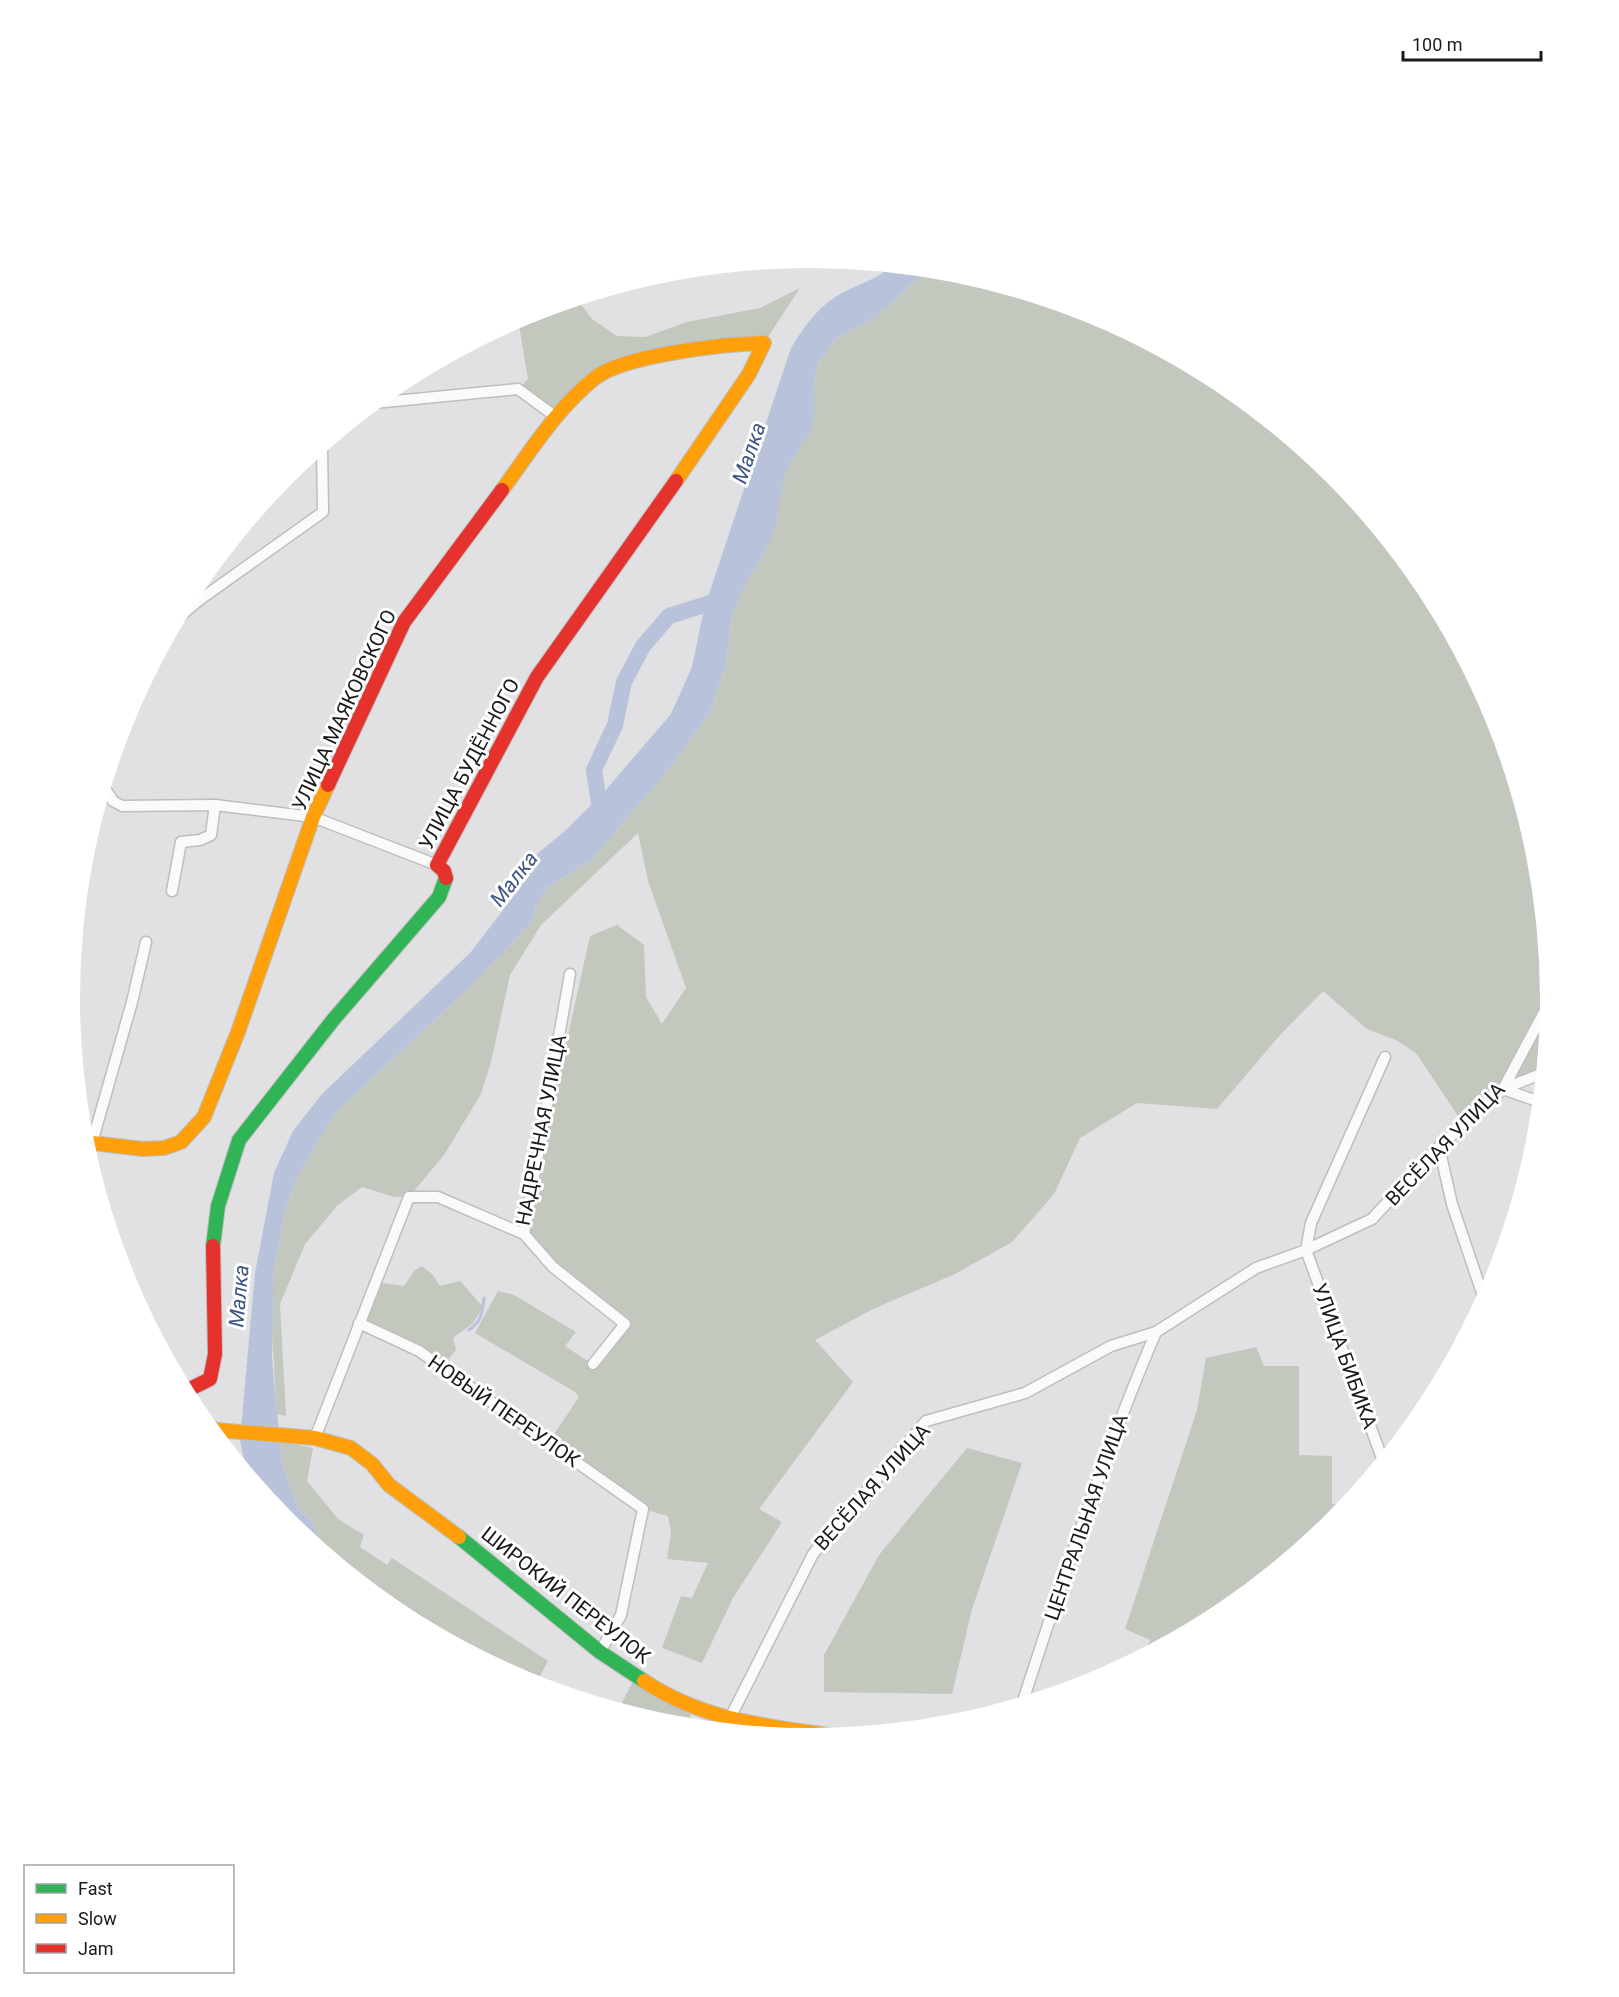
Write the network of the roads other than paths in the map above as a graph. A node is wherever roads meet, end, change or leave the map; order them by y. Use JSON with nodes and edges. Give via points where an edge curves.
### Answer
{"nodes":[{"id":1,"x":764,"y":343,"type":"joint"},
{"id":2,"x":390,"y":401,"type":"edge"},
{"id":3,"x":556,"y":417,"type":"junction"},
{"id":4,"x":322,"y":455,"type":"edge"},
{"id":5,"x":198,"y":601,"type":"edge"},
{"id":6,"x":109,"y":794,"type":"edge"},
{"id":7,"x":215,"y":805,"type":"junction"},
{"id":8,"x":313,"y":817,"type":"junction"},
{"id":9,"x":437,"y":865,"type":"junction"},
{"id":10,"x":172,"y":891,"type":"dead end"},
{"id":11,"x":146,"y":942,"type":"dead end"},
{"id":12,"x":570,"y":974,"type":"dead end"},
{"id":13,"x":1539,"y":1022,"type":"edge"},
{"id":14,"x":1385,"y":1057,"type":"dead end"},
{"id":15,"x":1535,"y":1076,"type":"edge"},
{"id":16,"x":1503,"y":1089,"type":"junction"},
{"id":17,"x":1532,"y":1099,"type":"edge"},
{"id":18,"x":93,"y":1138,"type":"edge"},
{"id":19,"x":94,"y":1143,"type":"edge"},
{"id":20,"x":1439,"y":1148,"type":"junction"},
{"id":21,"x":524,"y":1234,"type":"junction"},
{"id":22,"x":1306,"y":1250,"type":"junction"},
{"id":23,"x":1480,"y":1287,"type":"edge"},
{"id":24,"x":359,"y":1323,"type":"junction"},
{"id":25,"x":1156,"y":1332,"type":"junction"},
{"id":26,"x":593,"y":1364,"type":"dead end"},
{"id":27,"x":193,"y":1388,"type":"edge"},
{"id":28,"x":221,"y":1431,"type":"edge"},
{"id":29,"x":315,"y":1438,"type":"junction"},
{"id":30,"x":1380,"y":1453,"type":"edge"},
{"id":31,"x":600,"y":1652,"type":"junction"},
{"id":32,"x":1025,"y":1696,"type":"edge"},
{"id":33,"x":725,"y":1723,"type":"edge"},
{"id":34,"x":732,"y":1724,"type":"edge"}],
"edges":[{"from":1,"to":3,"type":"street","name":"УЛИЦА МАЯКОВСКОГО","via":[[730,344],[620,364],[596,378]]},
{"from":1,"to":9,"type":"street","name":"УЛИЦА БУДЁННОГО","via":[[749,374],[707,437],[537,677]]},
{"from":2,"to":3,"type":"street","via":[[518,389]]},
{"from":3,"to":8,"type":"street","name":"УЛИЦА МАЯКОВСКОГО","via":[[404,622]]},
{"from":4,"to":5,"type":"street","via":[[323,512]]},
{"from":6,"to":7,"type":"street","via":[[122,807]]},
{"from":7,"to":8,"type":"street"},
{"from":7,"to":10,"type":"street","via":[[211,835],[180,842]]},
{"from":8,"to":9,"type":"street"},
{"from":8,"to":19,"type":"street","name":"УЛИЦА МАЯКОВСКОГО","via":[[238,1032],[204,1117],[194,1132],[164,1148]]},
{"from":9,"to":27,"type":"street","name":"УЛИЦА БУДЁННОГО","via":[[447,880],[439,897],[333,1020],[239,1140],[218,1206],[212,1252],[216,1316],[212,1371],[210,1379]]},
{"from":11,"to":18,"type":"street"},
{"from":12,"to":21,"type":"street","name":"НАДРЕЧНАЯ УЛИЦА"},
{"from":13,"to":16,"type":"street","name":"ВЕСЁЛАЯ УЛИЦА"},
{"from":14,"to":22,"type":"street","via":[[1311,1223]]},
{"from":15,"to":16,"type":"street"},
{"from":16,"to":17,"type":"street"},
{"from":16,"to":20,"type":"street","name":"ВЕСЁЛАЯ УЛИЦА"},
{"from":20,"to":22,"type":"street","name":"ВЕСЁЛАЯ УЛИЦА","via":[[1372,1219]]},
{"from":20,"to":23,"type":"street","via":[[1452,1204]]},
{"from":21,"to":24,"type":"street","name":"НАДРЕЧНАЯ УЛИЦА","via":[[438,1197],[409,1197]]},
{"from":21,"to":26,"type":"street","via":[[553,1266],[625,1324]]},
{"from":22,"to":25,"type":"street","name":"ВЕСЁЛАЯ УЛИЦА","via":[[1256,1268]]},
{"from":22,"to":30,"type":"street","name":"УЛИЦА БИБИКА"},
{"from":24,"to":29,"type":"street","name":"НАДРЕЧНАЯ УЛИЦА"},
{"from":24,"to":31,"type":"street","name":"НОВЫЙ ПЕРЕУЛОК","via":[[419,1351],[643,1509],[621,1615]]},
{"from":25,"to":32,"type":"street","name":"ЦЕНТРАЛЬНАЯ УЛИЦА","via":[[1081,1523]]},
{"from":25,"to":34,"type":"street","name":"ВЕСЁЛАЯ УЛИЦА","via":[[1111,1346],[1025,1393],[926,1421],[813,1554]]},
{"from":28,"to":29,"type":"street","name":"ШИРОКИЙ ПЕРЕУЛОК"},
{"from":29,"to":31,"type":"street","name":"ШИРОКИЙ ПЕРЕУЛОК","via":[[351,1448],[372,1464],[389,1485],[475,1548]]},
{"from":31,"to":33,"type":"street","name":"ШИРОКИЙ ПЕРЕУЛОК","via":[[662,1693]]}]}
